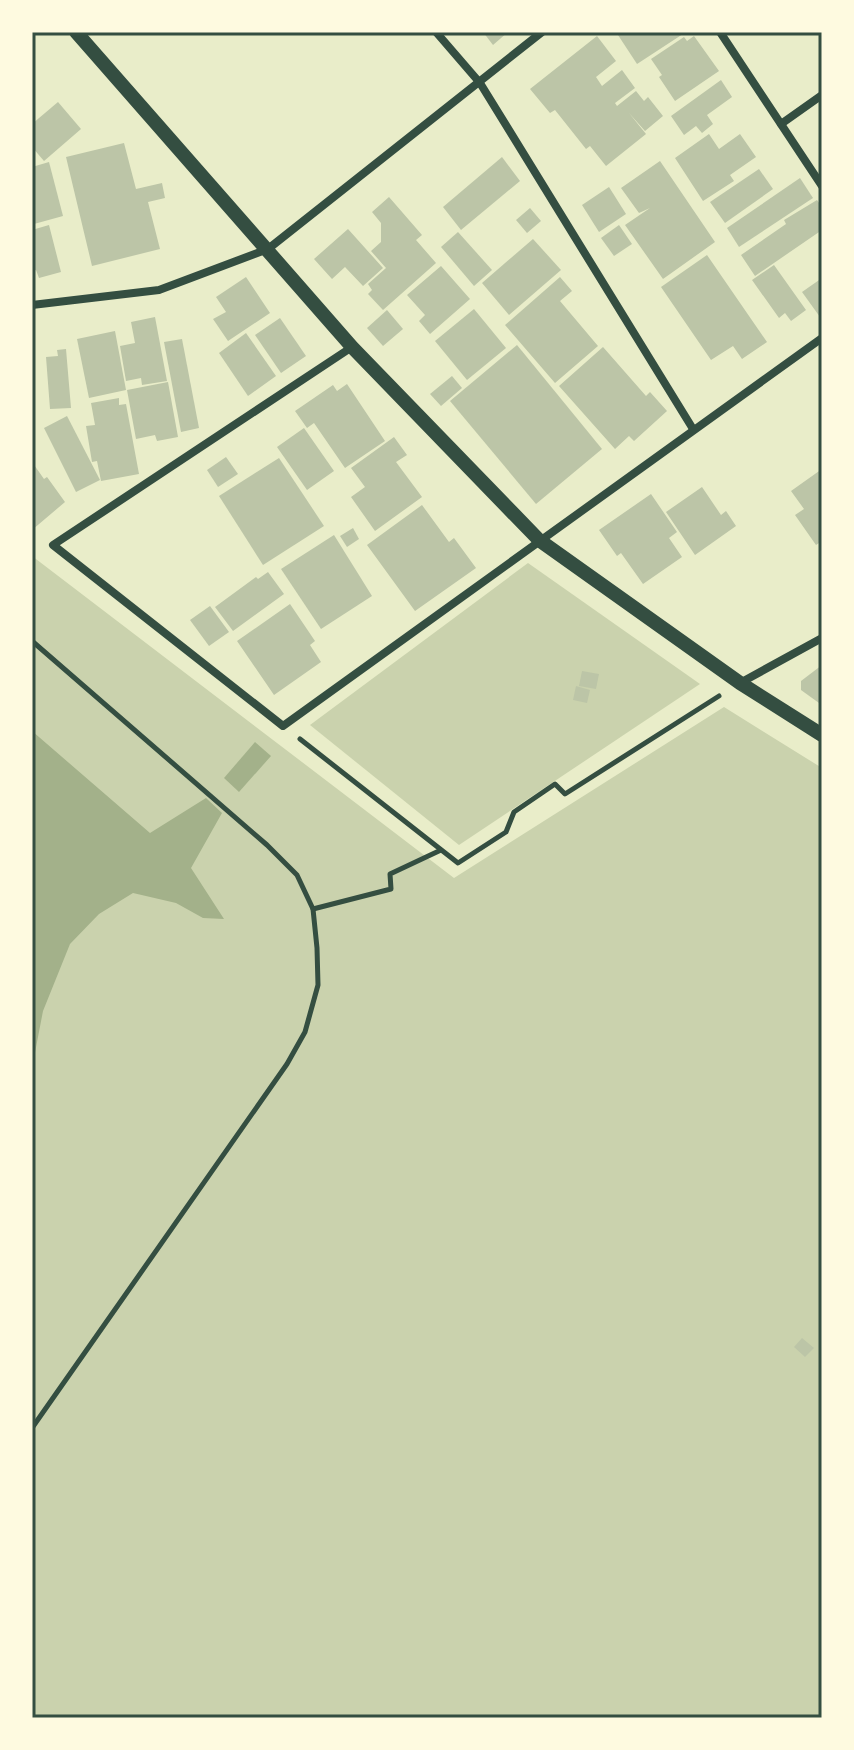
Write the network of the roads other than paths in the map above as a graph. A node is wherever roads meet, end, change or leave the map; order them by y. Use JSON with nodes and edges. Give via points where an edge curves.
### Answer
{"nodes":[{"id":1,"x":76,"y":32,"type":"edge"},
{"id":2,"x":436,"y":32,"type":"edge"},
{"id":3,"x":542,"y":32,"type":"edge"},
{"id":4,"x":720,"y":32,"type":"edge"},
{"id":5,"x":480,"y":83,"type":"junction"},
{"id":6,"x":822,"y":95,"type":"edge"},
{"id":7,"x":781,"y":124,"type":"junction"},
{"id":8,"x":822,"y":186,"type":"edge"},
{"id":9,"x":268,"y":249,"type":"junction"},
{"id":10,"x":32,"y":305,"type":"edge"},
{"id":11,"x":822,"y":338,"type":"edge"},
{"id":12,"x":352,"y":347,"type":"junction"},
{"id":13,"x":693,"y":429,"type":"junction"},
{"id":14,"x":539,"y":540,"type":"junction"},
{"id":15,"x":822,"y":638,"type":"edge"},
{"id":16,"x":740,"y":683,"type":"junction"},
{"id":17,"x":822,"y":735,"type":"edge"}],
"edges":[{"from":1,"to":9,"type":"street"},
{"from":2,"to":5,"type":"street"},
{"from":3,"to":5,"type":"street"},
{"from":4,"to":7,"type":"street"},
{"from":5,"to":9,"type":"street"},
{"from":5,"to":13,"type":"street"},
{"from":6,"to":7,"type":"street"},
{"from":7,"to":8,"type":"street"},
{"from":9,"to":10,"type":"street","via":[[159,290]]},
{"from":9,"to":12,"type":"street"},
{"from":11,"to":13,"type":"street"},
{"from":12,"to":14,"type":"street"},
{"from":12,"to":14,"type":"street","via":[[53,545],[283,726]]},
{"from":13,"to":14,"type":"street"},
{"from":14,"to":16,"type":"street"},
{"from":15,"to":16,"type":"street"},
{"from":16,"to":17,"type":"street"}]}
